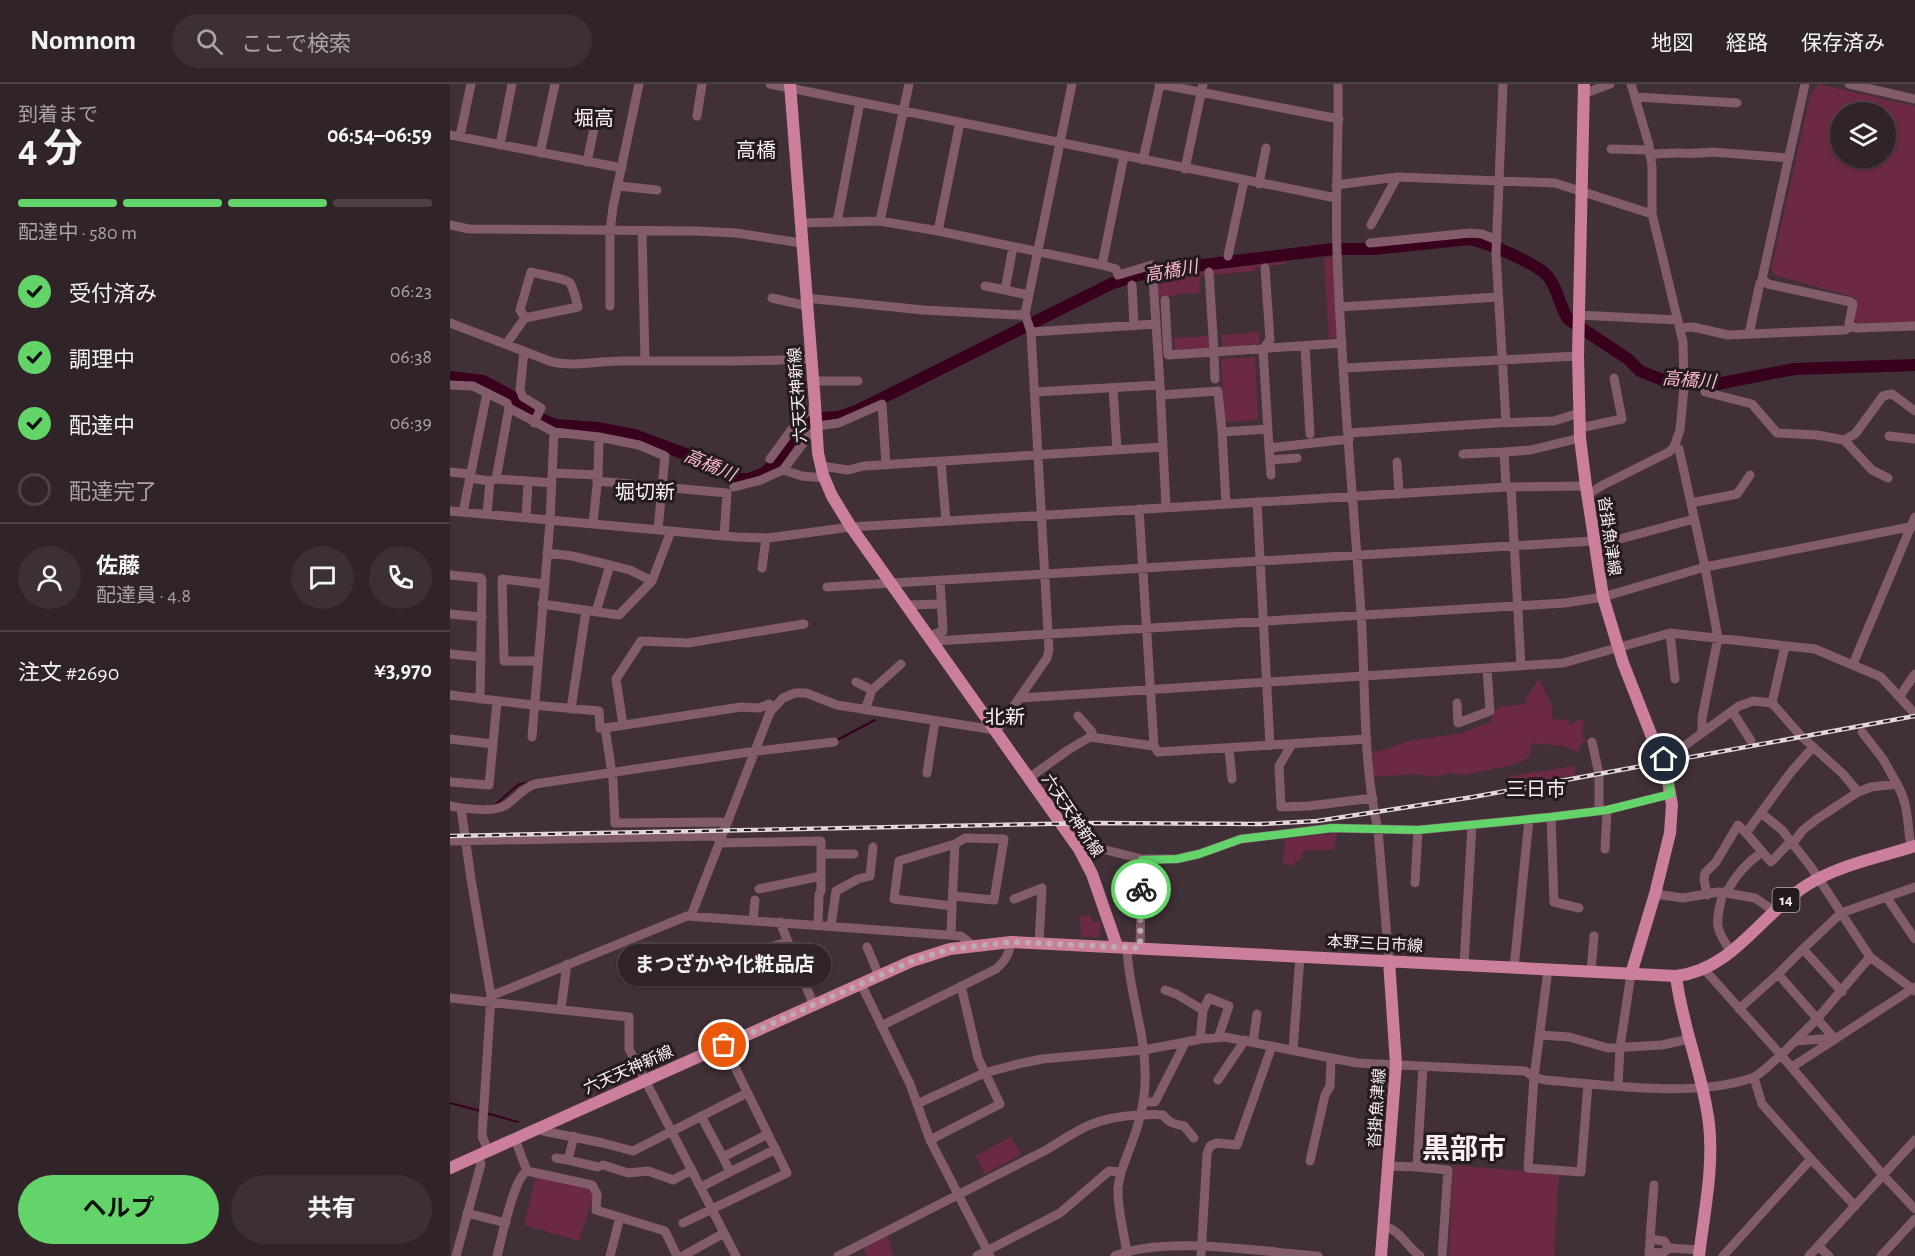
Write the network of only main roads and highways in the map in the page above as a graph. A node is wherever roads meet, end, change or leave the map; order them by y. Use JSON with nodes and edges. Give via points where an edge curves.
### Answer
{"nodes":[{"id":1,"x":790,"y":86,"type":"edge"},
{"id":2,"x":1583,"y":89,"type":"edge"},
{"id":3,"x":1913,"y":846,"type":"edge"},
{"id":4,"x":1128,"y":947,"type":"junction"},
{"id":5,"x":1389,"y":962,"type":"junction"},
{"id":6,"x":1631,"y":974,"type":"junction"},
{"id":7,"x":1676,"y":976,"type":"junction"},
{"id":8,"x":450,"y":1168,"type":"edge"},
{"id":9,"x":1700,"y":1253,"type":"edge"},
{"id":10,"x":1381,"y":1256,"type":"edge"}],
"edges":[{"from":1,"to":4,"type":"main road","name":"六天天神新線","via":[[822,472],[852,527],[1079,849]]},
{"from":2,"to":6,"type":"main road","name":"沓掛魚津線","via":[[1579,413],[1593,544],[1618,647],[1664,759],[1673,813],[1655,894]]},
{"from":3,"to":7,"type":"main road","number":"14","via":[[1860,861],[1819,879],[1774,910],[1732,953],[1704,969]]},
{"from":4,"to":5,"type":"main road","name":"本野三日市線"},
{"from":4,"to":8,"type":"main road","name":"六天天神新線","via":[[1011,942],[934,953]]},
{"from":5,"to":6,"type":"main road","name":"本野三日市線"},
{"from":5,"to":10,"type":"main road","name":"沓掛魚津線","via":[[1396,1064]]},
{"from":6,"to":7,"type":"main road","number":"14"},
{"from":7,"to":9,"type":"main road","via":[[1709,1125]]}]}
